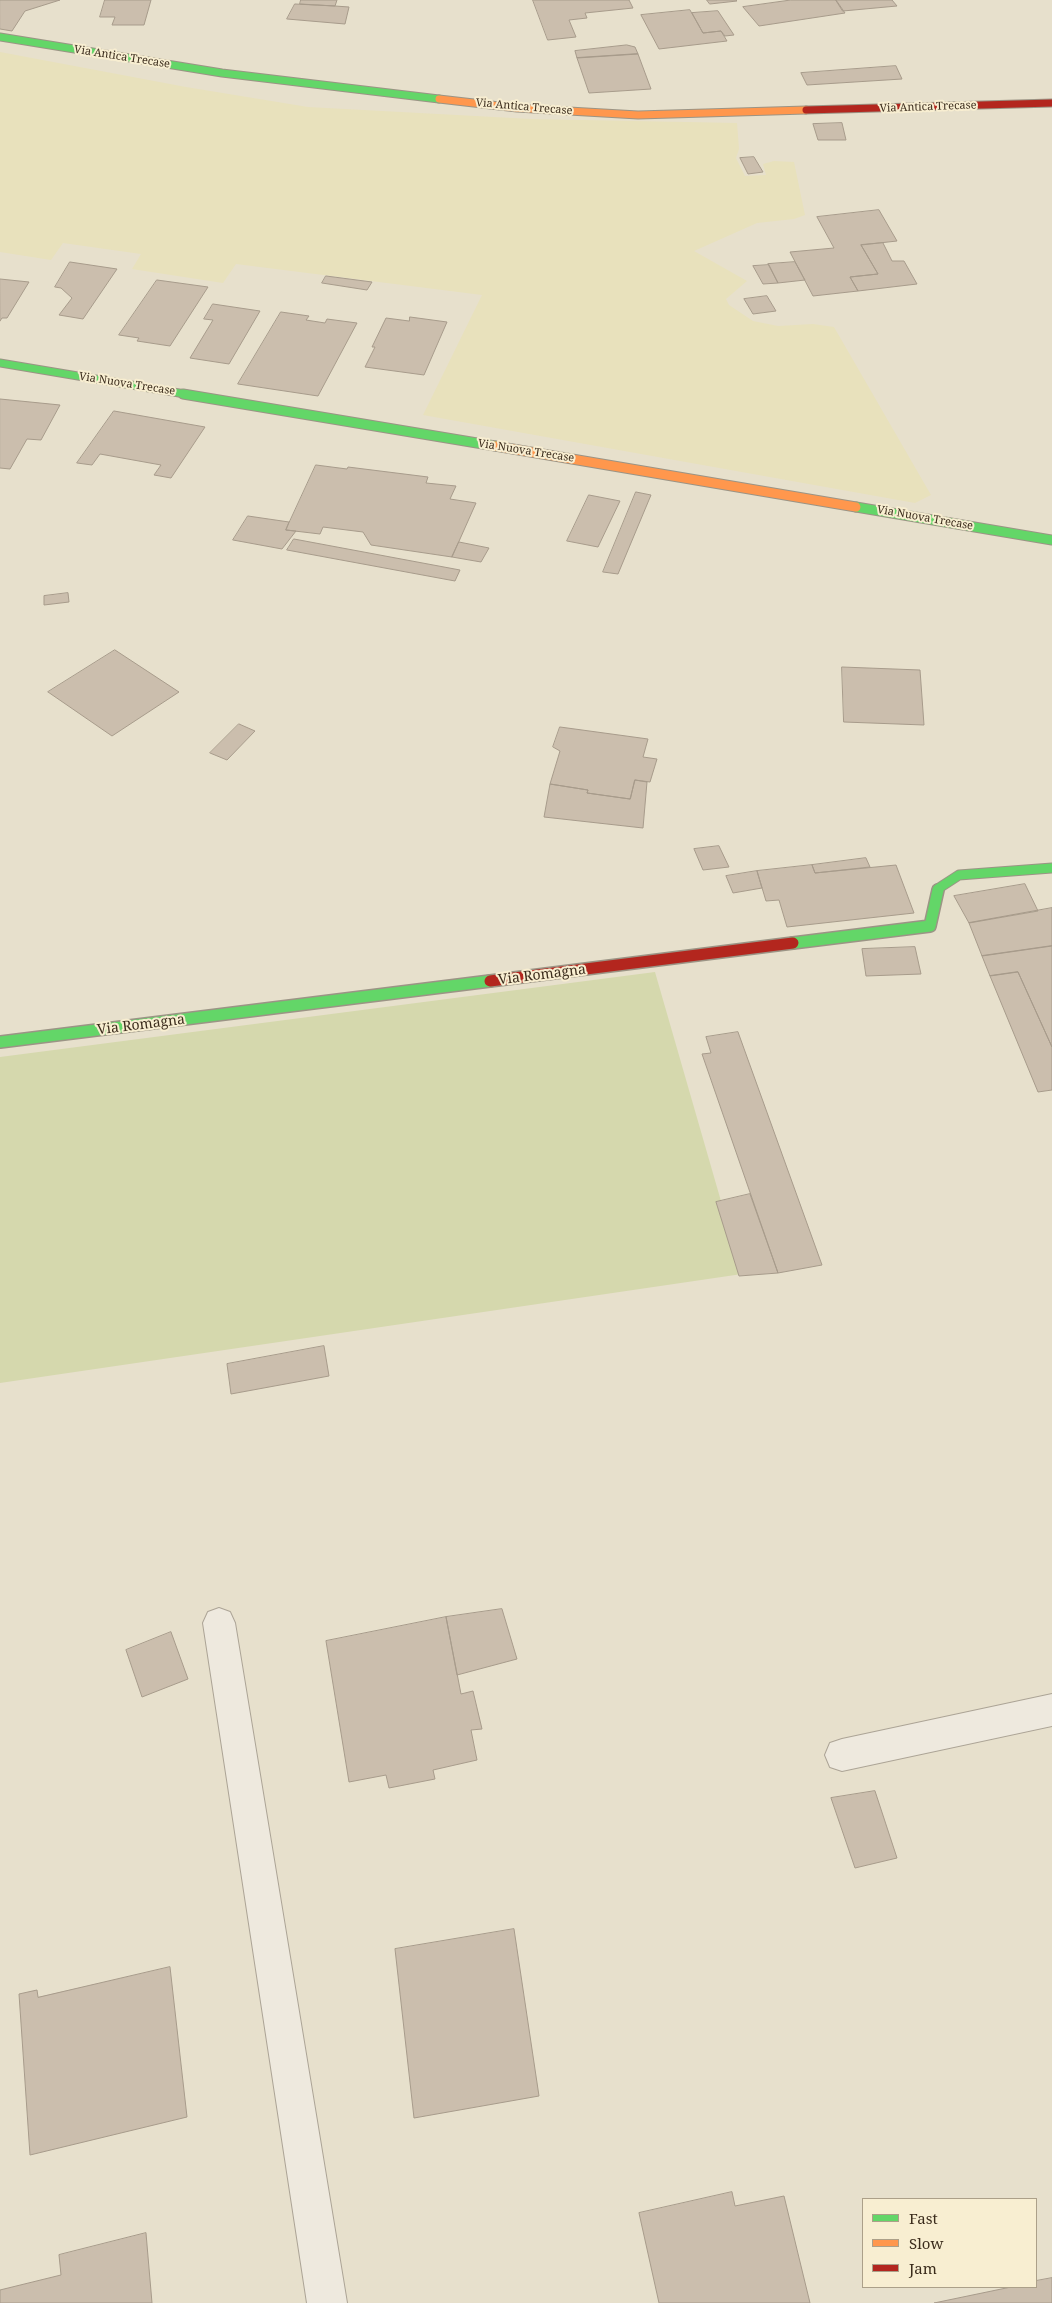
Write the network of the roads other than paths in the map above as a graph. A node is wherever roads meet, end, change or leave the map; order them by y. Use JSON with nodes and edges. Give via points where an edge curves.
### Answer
{"nodes":[{"id":1,"x":0,"y":37,"type":"edge"},
{"id":2,"x":1052,"y":103,"type":"edge"},
{"id":3,"x":0,"y":363,"type":"edge"},
{"id":4,"x":1052,"y":540,"type":"edge"},
{"id":5,"x":1052,"y":868,"type":"edge"},
{"id":6,"x":0,"y":1042,"type":"edge"},
{"id":7,"x":220,"y":1623,"type":"dead end"},
{"id":8,"x":1052,"y":1710,"type":"edge"},
{"id":9,"x":842,"y":1754,"type":"dead end"},
{"id":10,"x":327,"y":2303,"type":"edge"}],
"edges":[{"from":1,"to":2,"type":"street","name":"Via Antica Trecase","via":[[222,73],[517,108],[638,115]]},
{"from":3,"to":4,"type":"street","name":"Via Nuova Trecase"},
{"from":5,"to":6,"type":"street","name":"Via Romagna","via":[[960,875],[940,888],[930,926]]},
{"from":7,"to":10,"type":"street"},
{"from":8,"to":9,"type":"street"}]}
